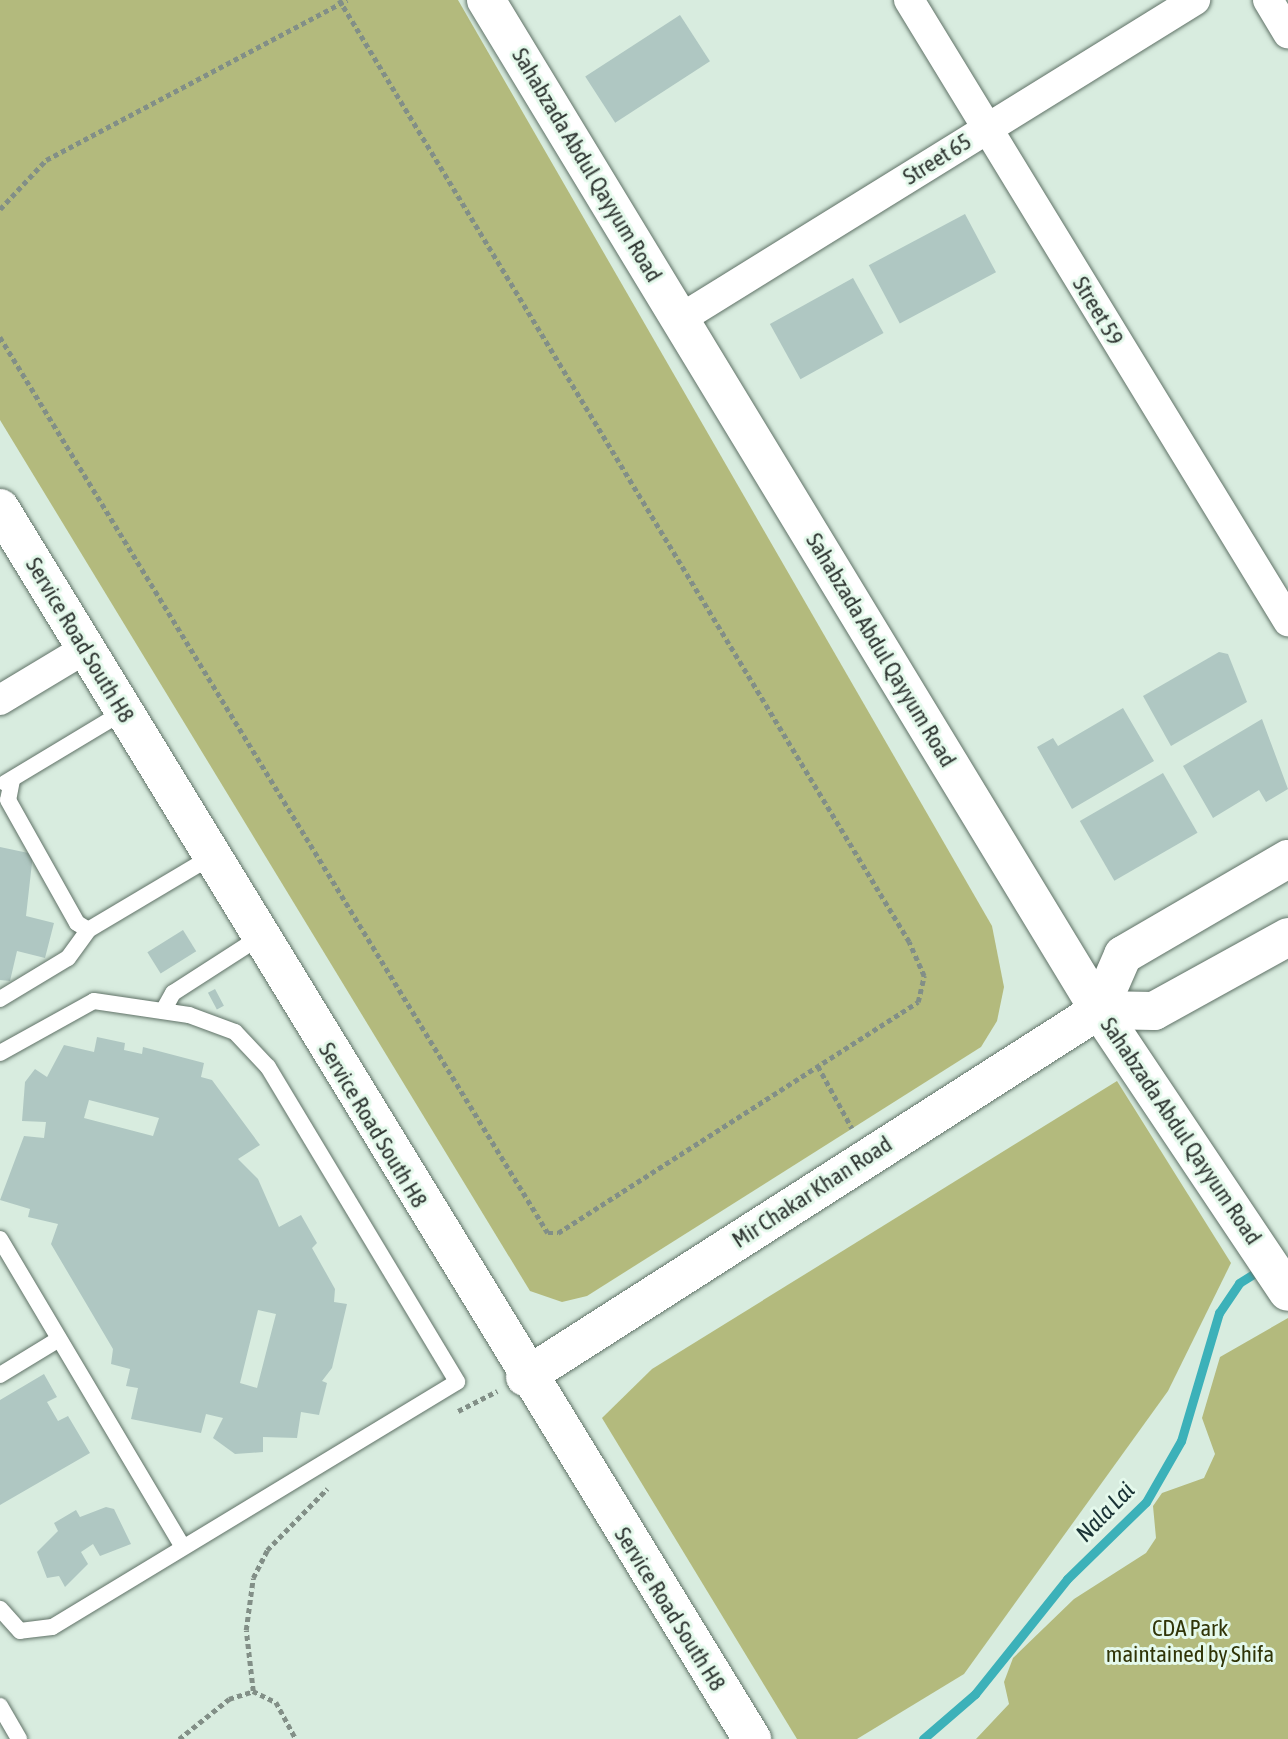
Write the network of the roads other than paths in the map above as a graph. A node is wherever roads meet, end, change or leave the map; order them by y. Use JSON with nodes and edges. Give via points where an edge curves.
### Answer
{"nodes":[{"id":1,"x":486,"y":0,"type":"edge"},
{"id":2,"x":909,"y":0,"type":"edge"},
{"id":3,"x":1195,"y":0,"type":"edge"},
{"id":4,"x":1268,"y":0,"type":"edge"},
{"id":5,"x":1288,"y":33,"type":"edge"},
{"id":6,"x":987,"y":128,"type":"junction"},
{"id":7,"x":680,"y":319,"type":"junction"},
{"id":8,"x":0,"y":508,"type":"edge"},
{"id":9,"x":1288,"y":621,"type":"edge"},
{"id":10,"x":86,"y":649,"type":"junction"},
{"id":11,"x":0,"y":701,"type":"edge"},
{"id":12,"x":123,"y":712,"type":"junction"},
{"id":13,"x":6,"y":781,"type":"edge"},
{"id":14,"x":211,"y":857,"type":"junction"},
{"id":15,"x":1288,"y":859,"type":"edge"},
{"id":16,"x":88,"y":930,"type":"junction"},
{"id":17,"x":260,"y":937,"type":"junction"},
{"id":18,"x":1288,"y":937,"type":"edge"},
{"id":19,"x":0,"y":999,"type":"edge"},
{"id":20,"x":1099,"y":1010,"type":"junction"},
{"id":21,"x":163,"y":1011,"type":"junction"},
{"id":22,"x":0,"y":1053,"type":"edge"},
{"id":23,"x":0,"y":1239,"type":"edge"},
{"id":24,"x":1288,"y":1292,"type":"edge"},
{"id":25,"x":59,"y":1339,"type":"junction"},
{"id":26,"x":0,"y":1375,"type":"edge"},
{"id":27,"x":526,"y":1377,"type":"junction"},
{"id":28,"x":183,"y":1547,"type":"junction"},
{"id":29,"x":0,"y":1609,"type":"edge"},
{"id":30,"x":0,"y":1706,"type":"edge"},
{"id":31,"x":19,"y":1739,"type":"edge"},
{"id":32,"x":752,"y":1739,"type":"edge"}],
"edges":[{"from":1,"to":7,"type":"street","name":"Sahabzada Abdul Qayyum Road"},
{"from":2,"to":6,"type":"street","name":"Street 59"},
{"from":3,"to":6,"type":"street","name":"Street 65"},
{"from":4,"to":5,"type":"street"},
{"from":6,"to":7,"type":"street","name":"Street 65"},
{"from":6,"to":9,"type":"street","name":"Street 59"},
{"from":7,"to":20,"type":"street","name":"Sahabzada Abdul Qayyum Road"},
{"from":8,"to":10,"type":"street","name":"Service Road South H8"},
{"from":10,"to":11,"type":"street"},
{"from":10,"to":12,"type":"street","name":"Service Road South H8"},
{"from":12,"to":13,"type":"lane"},
{"from":12,"to":14,"type":"street","name":"Service Road South H8"},
{"from":13,"to":16,"type":"lane","via":[[8,800],[77,923]]},
{"from":14,"to":16,"type":"lane"},
{"from":14,"to":17,"type":"street","name":"Service Road South H8"},
{"from":15,"to":20,"type":"street","via":[[1123,955]]},
{"from":16,"to":19,"type":"lane","via":[[68,958]]},
{"from":17,"to":21,"type":"lane","via":[[173,993]]},
{"from":17,"to":27,"type":"street","name":"Service Road South H8"},
{"from":18,"to":20,"type":"street","via":[[1154,1011]]},
{"from":20,"to":24,"type":"street","name":"Sahabzada Abdul Qayyum Road","via":[[1234,1205]]},
{"from":20,"to":27,"type":"street","name":"Mir Chakar Khan Road"},
{"from":21,"to":22,"type":"lane","via":[[94,1001]]},
{"from":21,"to":28,"type":"lane","via":[[235,1032],[268,1067],[457,1382]]},
{"from":23,"to":25,"type":"lane"},
{"from":25,"to":26,"type":"lane"},
{"from":25,"to":28,"type":"lane"},
{"from":27,"to":32,"type":"street","name":"Service Road South H8"},
{"from":28,"to":29,"type":"lane","via":[[45,1630],[20,1631]]},
{"from":30,"to":31,"type":"lane"}]}
